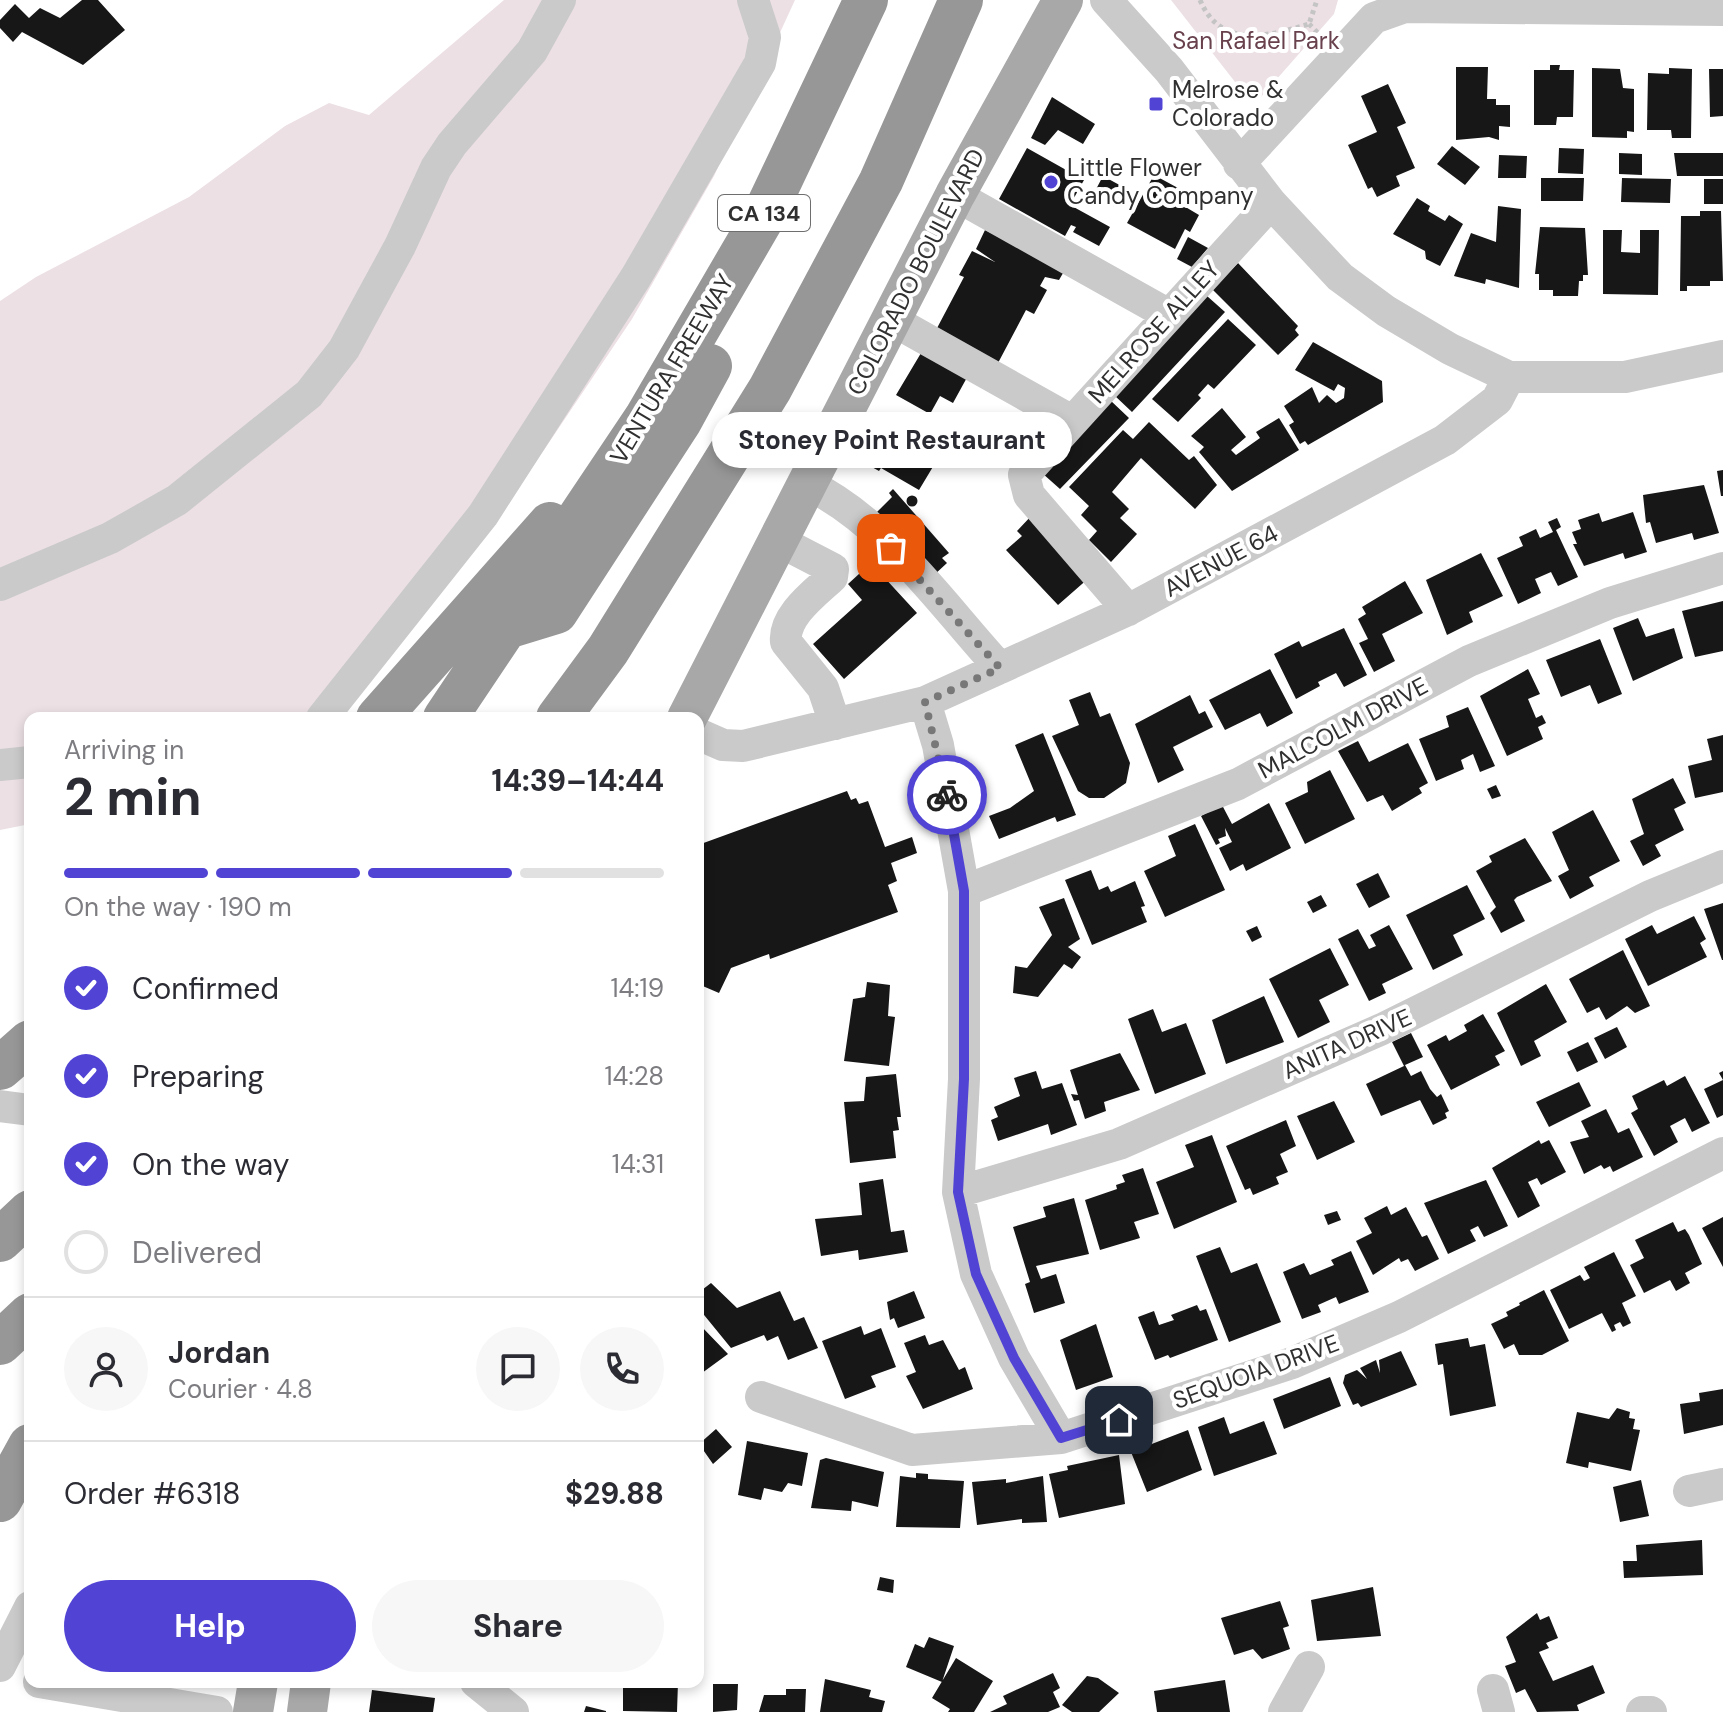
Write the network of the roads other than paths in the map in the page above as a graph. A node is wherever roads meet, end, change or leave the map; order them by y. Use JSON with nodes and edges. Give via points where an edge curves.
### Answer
{"nodes":[{"id":1,"x":560,"y":0,"type":"edge"},
{"id":2,"x":753,"y":0,"type":"edge"},
{"id":3,"x":866,"y":0,"type":"edge"},
{"id":4,"x":899,"y":0,"type":"edge"},
{"id":5,"x":932,"y":0,"type":"edge"},
{"id":6,"x":961,"y":0,"type":"edge"},
{"id":7,"x":1063,"y":0,"type":"edge"},
{"id":8,"x":1106,"y":0,"type":"edge"},
{"id":9,"x":1723,"y":10,"type":"edge"},
{"id":10,"x":1239,"y":164,"type":"junction"},
{"id":11,"x":955,"y":195,"type":"junction"},
{"id":12,"x":1271,"y":203,"type":"junction"},
{"id":13,"x":1169,"y":315,"type":"junction"},
{"id":14,"x":892,"y":320,"type":"junction"},
{"id":15,"x":1723,"y":356,"type":"edge"},
{"id":16,"x":1509,"y":377,"type":"junction"},
{"id":17,"x":646,"y":418,"type":"junction"},
{"id":18,"x":1072,"y":421,"type":"junction"},
{"id":19,"x":807,"y":484,"type":"junction"},
{"id":20,"x":779,"y":541,"type":"junction"},
{"id":21,"x":1723,"y":568,"type":"edge"},
{"id":22,"x":0,"y":585,"type":"edge"},
{"id":23,"x":1128,"y":610,"type":"junction"},
{"id":24,"x":507,"y":627,"type":"junction"},
{"id":25,"x":1000,"y":668,"type":"junction"},
{"id":26,"x":925,"y":702,"type":"junction"},
{"id":27,"x":576,"y":711,"type":"edge"},
{"id":28,"x":327,"y":712,"type":"edge"},
{"id":29,"x":383,"y":712,"type":"edge"},
{"id":30,"x":449,"y":712,"type":"edge"},
{"id":31,"x":690,"y":712,"type":"edge"},
{"id":32,"x":835,"y":724,"type":"junction"},
{"id":33,"x":704,"y":737,"type":"edge"},
{"id":34,"x":24,"y":763,"type":"edge"},
{"id":35,"x":0,"y":765,"type":"edge"},
{"id":36,"x":1723,"y":866,"type":"edge"},
{"id":37,"x":964,"y":891,"type":"junction"},
{"id":38,"x":24,"y":1047,"type":"edge"},
{"id":39,"x":0,"y":1068,"type":"edge"},
{"id":40,"x":0,"y":1106,"type":"edge"},
{"id":41,"x":24,"y":1109,"type":"edge"},
{"id":42,"x":1723,"y":1153,"type":"edge"},
{"id":43,"x":958,"y":1192,"type":"junction"},
{"id":44,"x":24,"y":1218,"type":"edge"},
{"id":45,"x":0,"y":1240,"type":"edge"},
{"id":46,"x":24,"y":1321,"type":"edge"},
{"id":47,"x":0,"y":1343,"type":"edge"},
{"id":48,"x":761,"y":1397,"type":"dead end"},
{"id":49,"x":1061,"y":1438,"type":"junction"},
{"id":50,"x":24,"y":1457,"type":"edge"},
{"id":51,"x":1723,"y":1484,"type":"edge"},
{"id":52,"x":1689,"y":1491,"type":"dead end"},
{"id":53,"x":0,"y":1500,"type":"edge"},
{"id":54,"x":24,"y":1619,"type":"edge"},
{"id":55,"x":0,"y":1666,"type":"edge"},
{"id":56,"x":1309,"y":1667,"type":"dead end"},
{"id":57,"x":0,"y":1675,"type":"edge"},
{"id":58,"x":24,"y":1679,"type":"edge"},
{"id":59,"x":75,"y":1688,"type":"edge"},
{"id":60,"x":257,"y":1688,"type":"edge"},
{"id":61,"x":310,"y":1688,"type":"edge"},
{"id":62,"x":484,"y":1695,"type":"edge"},
{"id":63,"x":217,"y":1712,"type":"edge"},
{"id":64,"x":253,"y":1712,"type":"edge"},
{"id":65,"x":307,"y":1712,"type":"edge"},
{"id":66,"x":513,"y":1712,"type":"edge"},
{"id":67,"x":1284,"y":1712,"type":"edge"},
{"id":68,"x":1642,"y":1712,"type":"edge"},
{"id":69,"x":1651,"y":1712,"type":"edge"}],
"edges":[{"from":1,"to":22,"type":"street","via":[[532,51],[436,168],[344,349],[309,394],[177,500],[110,538]]},
{"from":2,"to":28,"type":"street","via":[[765,37],[760,63],[636,277],[483,515]]},
{"from":3,"to":17,"type":"highway","name":"VENTURA FREEWAY","number":"CA 134","via":[[762,219]]},
{"from":4,"to":24,"type":"highway","via":[[806,195],[680,421],[556,612]]},
{"from":5,"to":27,"type":"highway","via":[[840,196],[754,360],[590,624]]},
{"from":6,"to":27,"type":"highway","via":[[881,181],[770,389],[730,498]]},
{"from":7,"to":11,"type":"main road","name":"COLORADO BOULEVARD"},
{"from":8,"to":10,"type":"street","via":[[1169,70]]},
{"from":9,"to":10,"type":"street","via":[[1405,7],[1385,12]]},
{"from":10,"to":12,"type":"street"},
{"from":11,"to":13,"type":"street"},
{"from":11,"to":14,"type":"main road","name":"COLORADO BOULEVARD"},
{"from":12,"to":13,"type":"street","name":"MELROSE ALLEY"},
{"from":12,"to":16,"type":"street","via":[[1351,286],[1437,341]]},
{"from":13,"to":18,"type":"street","name":"MELROSE ALLEY"},
{"from":14,"to":18,"type":"street"},
{"from":14,"to":19,"type":"main road","name":"COLORADO BOULEVARD"},
{"from":15,"to":16,"type":"street","via":[[1625,377]]},
{"from":16,"to":23,"type":"street","name":"AVENUE 64","via":[[1497,400],[1445,440]]},
{"from":17,"to":24,"type":"highway","name":"VENTURA FREEWAY","number":"CA 134"},
{"from":17,"to":29,"type":"highway"},
{"from":18,"to":23,"type":"street","name":"MELROSE ALLEY","via":[[1024,475],[1029,495]]},
{"from":19,"to":20,"type":"main road","name":"COLORADO BOULEVARD"},
{"from":19,"to":25,"type":"street","via":[[838,499],[891,548]]},
{"from":20,"to":31,"type":"main road","name":"COLORADO BOULEVARD"},
{"from":20,"to":32,"type":"street","via":[[833,569],[832,577],[793,617],[785,635],[823,688]]},
{"from":21,"to":37,"type":"street","name":"MALCOLM DRIVE","via":[[1610,603],[1469,661],[1238,784]]},
{"from":23,"to":25,"type":"street","name":"AVENUE 64"},
{"from":24,"to":30,"type":"highway","name":"VENTURA FREEWAY","number":"CA 134"},
{"from":25,"to":26,"type":"street","name":"AVENUE 64"},
{"from":26,"to":32,"type":"street","name":"AVENUE 64"},
{"from":26,"to":37,"type":"street","via":[[938,745]]},
{"from":32,"to":33,"type":"street","name":"AVENUE 64","via":[[743,746]]},
{"from":34,"to":35,"type":"street"},
{"from":36,"to":43,"type":"street","name":"ANITA DRIVE","via":[[1650,896],[1382,1029],[1119,1144]]},
{"from":37,"to":43,"type":"street"},
{"from":38,"to":39,"type":"highway"},
{"from":40,"to":41,"type":"street"},
{"from":42,"to":49,"type":"street","name":"SEQUOIA DRIVE","via":[[1399,1317],[1292,1363]]},
{"from":43,"to":49,"type":"street","via":[[976,1274],[1014,1358]]},
{"from":44,"to":45,"type":"highway"},
{"from":46,"to":47,"type":"highway"},
{"from":48,"to":49,"type":"street","name":"SEQUOIA DRIVE","via":[[912,1450]]},
{"from":50,"to":53,"type":"highway"},
{"from":51,"to":52,"type":"street"},
{"from":54,"to":55,"type":"street"},
{"from":56,"to":67,"type":"street"},
{"from":57,"to":58,"type":"street"},
{"from":59,"to":63,"type":"street"},
{"from":60,"to":64,"type":"main road"},
{"from":61,"to":65,"type":"main road"},
{"from":62,"to":66,"type":"street"},
{"from":68,"to":69,"type":"street"}]}
